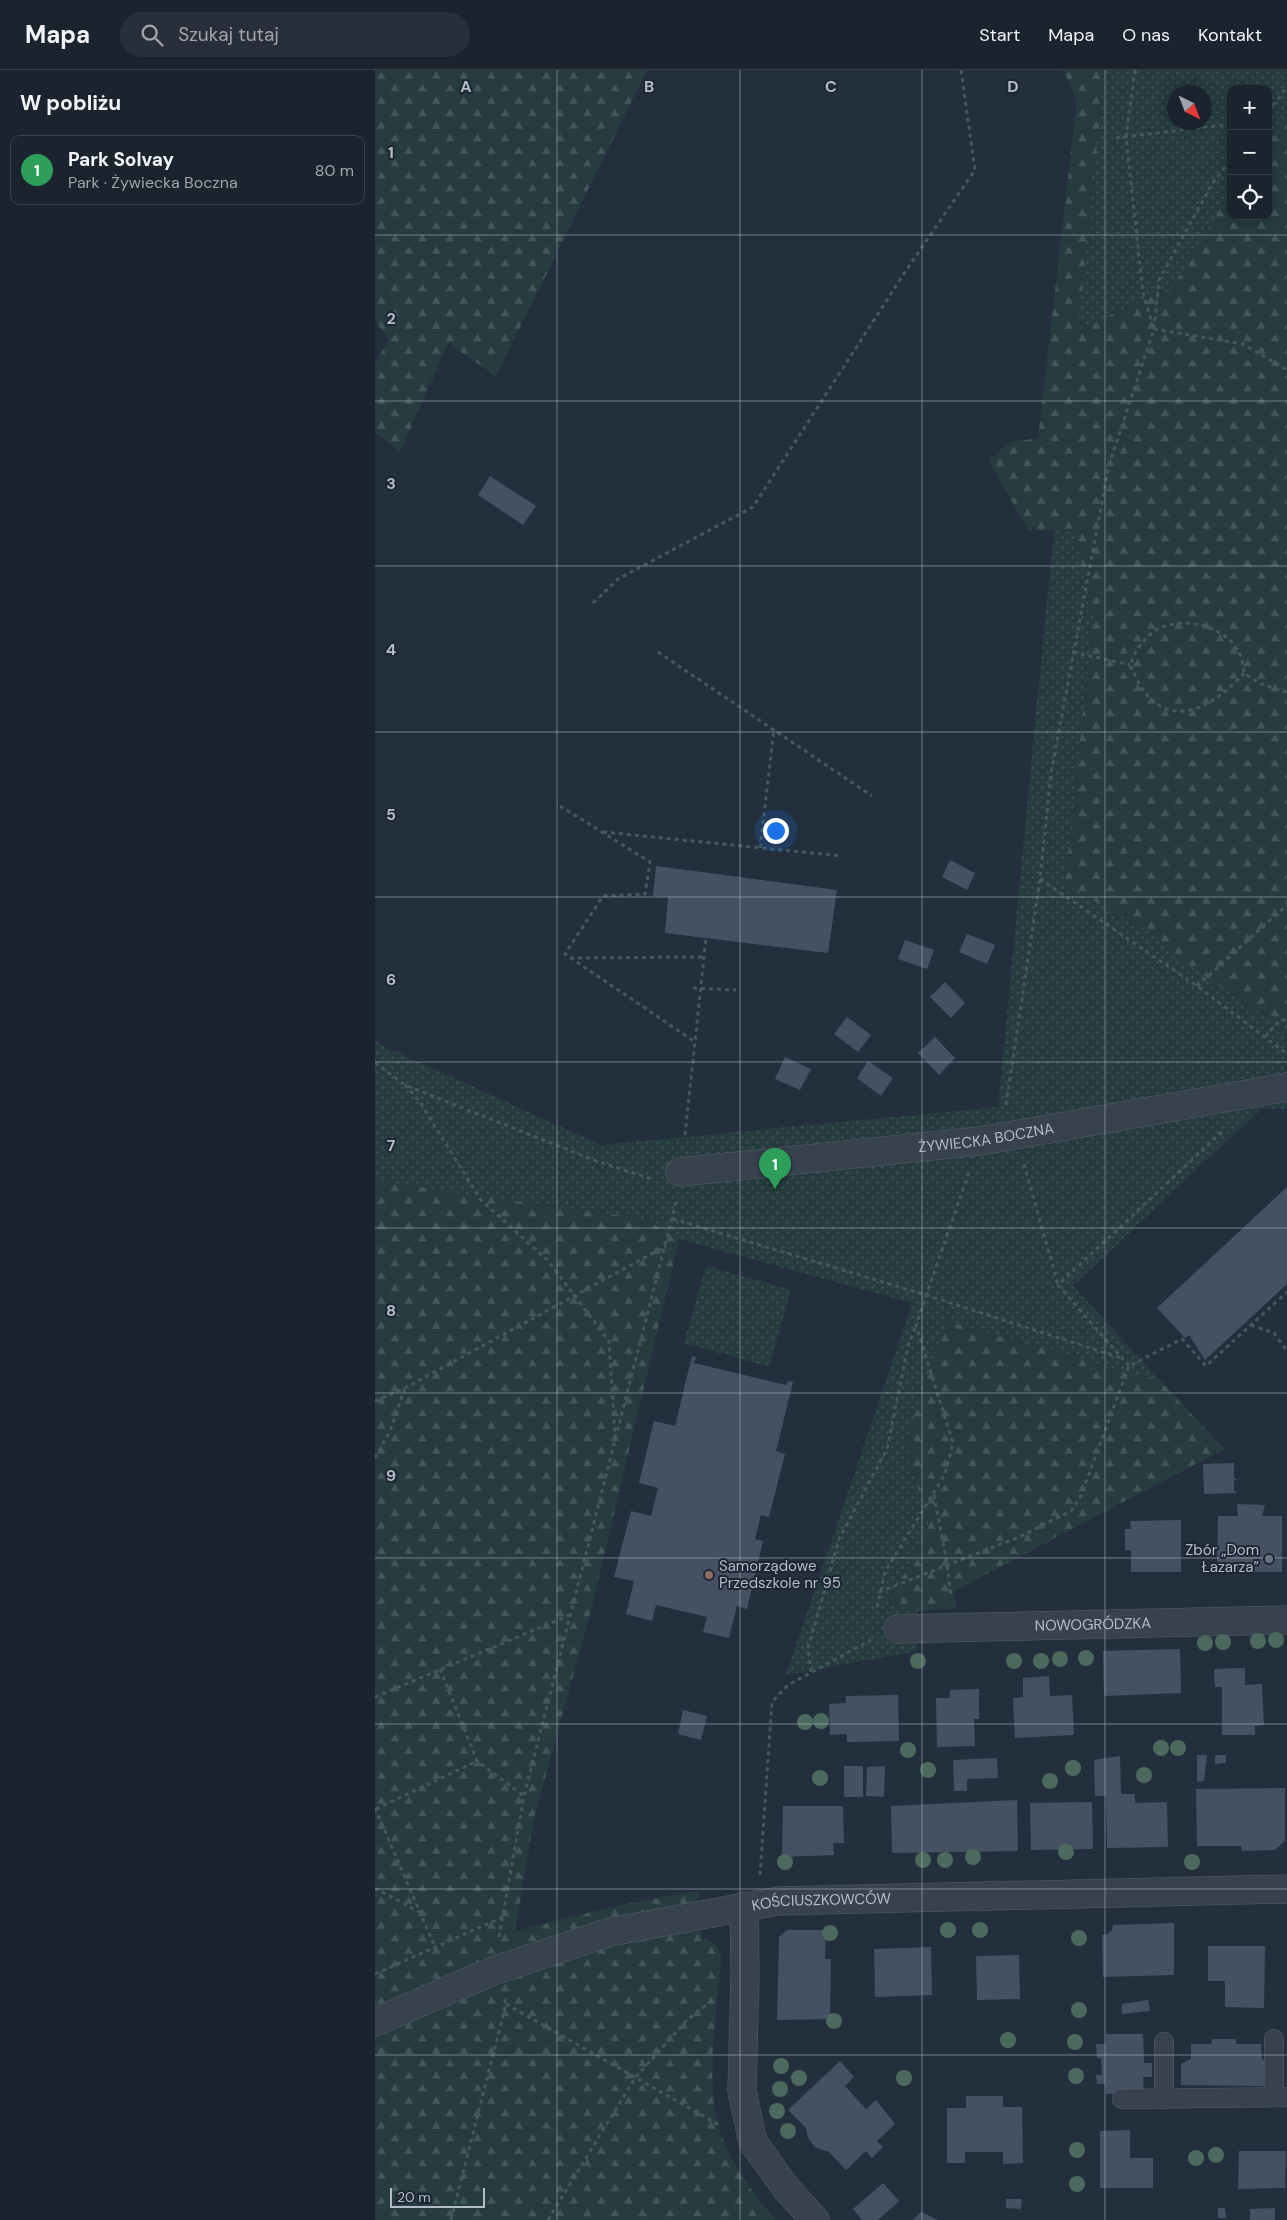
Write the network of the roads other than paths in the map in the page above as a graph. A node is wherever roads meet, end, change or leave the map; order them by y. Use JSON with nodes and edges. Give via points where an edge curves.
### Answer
{"nodes":[{"id":1,"x":1287,"y":1087,"type":"edge"},
{"id":2,"x":670,"y":1176,"type":"road end"},
{"id":3,"x":1287,"y":1620,"type":"edge"},
{"id":4,"x":898,"y":1629,"type":"road end"},
{"id":5,"x":1287,"y":1889,"type":"edge"},
{"id":6,"x":744,"y":1906,"type":"junction"},
{"id":7,"x":375,"y":2022,"type":"edge"},
{"id":8,"x":1275,"y":2040,"type":"dead end"},
{"id":9,"x":1164,"y":2042,"type":"dead end"},
{"id":10,"x":1280,"y":2097,"type":"edge"},
{"id":11,"x":1121,"y":2099,"type":"dead end"},
{"id":12,"x":1164,"y":2099,"type":"junction"},
{"id":13,"x":815,"y":2220,"type":"edge"}],
"edges":[{"from":1,"to":2,"type":"street","name":"ŻYWIECKA BOCZNA","via":[[999,1138]]},
{"from":3,"to":4,"type":"street","name":"NOWOGRÓDZKA"},
{"from":5,"to":6,"type":"street","name":"KOŚCIUSZKOWCÓW","via":[[796,1900]]},
{"from":6,"to":7,"type":"street","name":"KOŚCIUSZKOWCÓW","via":[[610,1932],[493,1971]]},
{"from":6,"to":13,"type":"street","via":[[742,2091],[751,2134],[753,2142],[786,2188]]},
{"from":8,"to":10,"type":"lane"},
{"from":9,"to":12,"type":"lane"},
{"from":10,"to":12,"type":"lane"},
{"from":11,"to":12,"type":"lane"}]}
